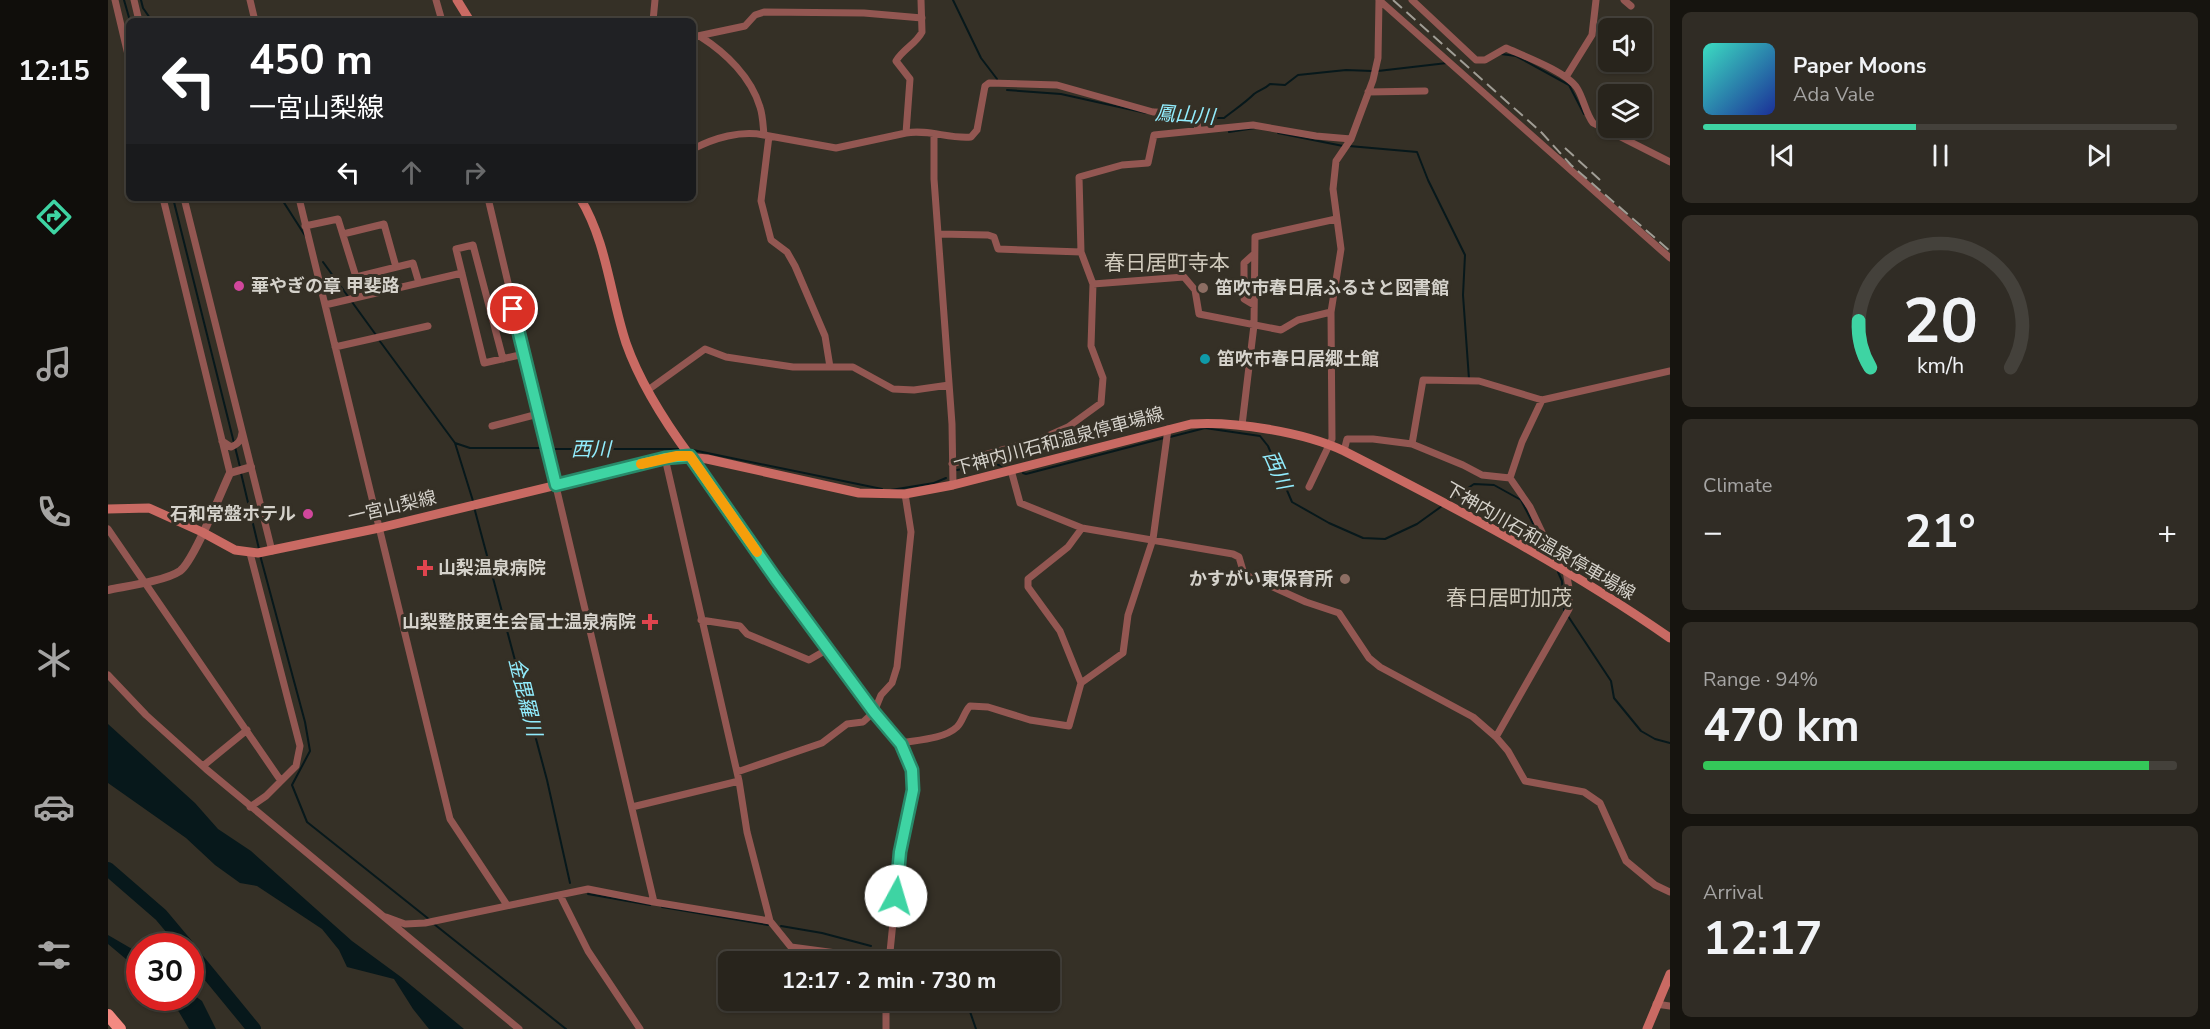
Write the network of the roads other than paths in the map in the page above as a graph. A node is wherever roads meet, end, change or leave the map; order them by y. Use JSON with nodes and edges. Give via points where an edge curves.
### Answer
{"nodes":[{"id":1,"x":115,"y":0,"type":"edge"},
{"id":2,"x":134,"y":0,"type":"edge"},
{"id":3,"x":250,"y":0,"type":"edge"},
{"id":4,"x":436,"y":0,"type":"edge"},
{"id":5,"x":457,"y":0,"type":"edge"},
{"id":6,"x":655,"y":0,"type":"edge"},
{"id":7,"x":921,"y":0,"type":"edge"},
{"id":8,"x":1379,"y":0,"type":"edge"},
{"id":9,"x":1412,"y":0,"type":"edge"},
{"id":10,"x":1596,"y":0,"type":"edge"},
{"id":11,"x":1624,"y":0,"type":"edge"},
{"id":12,"x":1631,"y":6,"type":"dead end"},
{"id":13,"x":139,"y":18,"type":"edge"},
{"id":14,"x":254,"y":18,"type":"edge"},
{"id":15,"x":441,"y":18,"type":"edge"},
{"id":16,"x":468,"y":18,"type":"edge"},
{"id":17,"x":653,"y":18,"type":"edge"},
{"id":18,"x":922,"y":18,"type":"junction"},
{"id":19,"x":697,"y":37,"type":"edge"},
{"id":20,"x":126,"y":46,"type":"edge"},
{"id":21,"x":1566,"y":77,"type":"junction"},
{"id":22,"x":1368,"y":92,"type":"junction"},
{"id":23,"x":1425,"y":92,"type":"dead end"},
{"id":24,"x":1198,"y":127,"type":"junction"},
{"id":25,"x":906,"y":133,"type":"junction"},
{"id":26,"x":934,"y":134,"type":"junction"},
{"id":27,"x":766,"y":135,"type":"junction"},
{"id":28,"x":1351,"y":139,"type":"junction"},
{"id":29,"x":696,"y":147,"type":"edge"},
{"id":30,"x":1670,"y":162,"type":"edge"},
{"id":31,"x":164,"y":201,"type":"edge"},
{"id":32,"x":185,"y":201,"type":"edge"},
{"id":33,"x":300,"y":201,"type":"edge"},
{"id":34,"x":489,"y":201,"type":"edge"},
{"id":35,"x":582,"y":201,"type":"edge"},
{"id":36,"x":1336,"y":219,"type":"junction"},
{"id":37,"x":306,"y":226,"type":"junction"},
{"id":38,"x":343,"y":234,"type":"junction"},
{"id":39,"x":939,"y":234,"type":"junction"},
{"id":40,"x":1081,"y":252,"type":"junction"},
{"id":41,"x":1670,"y":258,"type":"edge"},
{"id":42,"x":396,"y":267,"type":"junction"},
{"id":43,"x":462,"y":273,"type":"junction"},
{"id":44,"x":419,"y":283,"type":"junction"},
{"id":45,"x":1093,"y":284,"type":"junction"},
{"id":46,"x":325,"y":305,"type":"junction"},
{"id":47,"x":1331,"y":312,"type":"junction"},
{"id":48,"x":1254,"y":325,"type":"junction"},
{"id":49,"x":428,"y":326,"type":"dead end"},
{"id":50,"x":335,"y":347,"type":"junction"},
{"id":51,"x":524,"y":354,"type":"junction"},
{"id":52,"x":502,"y":359,"type":"junction"},
{"id":53,"x":830,"y":367,"type":"junction"},
{"id":54,"x":1670,"y":371,"type":"edge"},
{"id":55,"x":949,"y":385,"type":"junction"},
{"id":56,"x":648,"y":390,"type":"junction"},
{"id":57,"x":1542,"y":400,"type":"junction"},
{"id":58,"x":538,"y":414,"type":"junction"},
{"id":59,"x":1242,"y":425,"type":"junction"},
{"id":60,"x":492,"y":426,"type":"dead end"},
{"id":61,"x":242,"y":430,"type":"junction"},
{"id":62,"x":1168,"y":430,"type":"junction"},
{"id":63,"x":221,"y":439,"type":"junction"},
{"id":64,"x":1329,"y":444,"type":"junction"},
{"id":65,"x":1412,"y":444,"type":"junction"},
{"id":66,"x":686,"y":451,"type":"junction"},
{"id":67,"x":1344,"y":451,"type":"junction"},
{"id":68,"x":665,"y":458,"type":"junction"},
{"id":69,"x":952,"y":464,"type":"junction"},
{"id":70,"x":241,"y":470,"type":"junction"},
{"id":71,"x":1011,"y":470,"type":"junction"},
{"id":72,"x":1510,"y":478,"type":"junction"},
{"id":73,"x":556,"y":485,"type":"junction"},
{"id":74,"x":953,"y":485,"type":"junction"},
{"id":75,"x":1309,"y":487,"type":"dead end"},
{"id":76,"x":905,"y":494,"type":"junction"},
{"id":77,"x":108,"y":509,"type":"edge"},
{"id":78,"x":379,"y":528,"type":"junction"},
{"id":79,"x":1082,"y":528,"type":"junction"},
{"id":80,"x":108,"y":529,"type":"edge"},
{"id":81,"x":202,"y":532,"type":"junction"},
{"id":82,"x":1153,"y":539,"type":"junction"},
{"id":83,"x":262,"y":552,"type":"junction"},
{"id":84,"x":1562,"y":568,"type":"junction"},
{"id":85,"x":145,"y":581,"type":"junction"},
{"id":86,"x":108,"y":590,"type":"edge"},
{"id":87,"x":701,"y":620,"type":"junction"},
{"id":88,"x":1670,"y":639,"type":"edge"},
{"id":89,"x":828,"y":650,"type":"junction"},
{"id":90,"x":108,"y":675,"type":"edge"},
{"id":91,"x":1081,"y":683,"type":"junction"},
{"id":92,"x":874,"y":712,"type":"junction"},
{"id":93,"x":247,"y":730,"type":"junction"},
{"id":94,"x":1496,"y":737,"type":"junction"},
{"id":95,"x":901,"y":744,"type":"junction"},
{"id":96,"x":203,"y":766,"type":"junction"},
{"id":97,"x":737,"y":772,"type":"junction"},
{"id":98,"x":281,"y":781,"type":"junction"},
{"id":99,"x":740,"y":781,"type":"junction"},
{"id":100,"x":250,"y":807,"type":"junction"},
{"id":101,"x":632,"y":807,"type":"junction"},
{"id":102,"x":1670,"y":892,"type":"edge"},
{"id":103,"x":560,"y":895,"type":"junction"},
{"id":104,"x":654,"y":903,"type":"junction"},
{"id":105,"x":507,"y":905,"type":"junction"},
{"id":106,"x":381,"y":916,"type":"junction"},
{"id":107,"x":770,"y":921,"type":"junction"},
{"id":108,"x":819,"y":951,"type":"edge"},
{"id":109,"x":890,"y":951,"type":"edge"},
{"id":110,"x":1670,"y":974,"type":"edge"},
{"id":111,"x":1656,"y":1004,"type":"junction"},
{"id":112,"x":1670,"y":1006,"type":"edge"},
{"id":113,"x":886,"y":1011,"type":"edge"},
{"id":114,"x":108,"y":1015,"type":"edge"},
{"id":115,"x":120,"y":1029,"type":"edge"},
{"id":116,"x":519,"y":1029,"type":"edge"},
{"id":117,"x":640,"y":1029,"type":"edge"},
{"id":118,"x":886,"y":1029,"type":"edge"},
{"id":119,"x":1647,"y":1029,"type":"edge"}],
"edges":[{"from":1,"to":20,"type":"street"},
{"from":2,"to":13,"type":"street"},
{"from":3,"to":14,"type":"street"},
{"from":4,"to":15,"type":"street"},
{"from":5,"to":16,"type":"main road"},
{"from":6,"to":17,"type":"street"},
{"from":7,"to":18,"type":"street"},
{"from":8,"to":22,"type":"street","via":[[1378,58]]},
{"from":8,"to":41,"type":"street"},
{"from":9,"to":21,"type":"street","via":[[1476,60],[1485,60],[1506,48]]},
{"from":10,"to":21,"type":"street","via":[[1592,35]]},
{"from":11,"to":12,"type":"street"},
{"from":18,"to":19,"type":"street","via":[[764,12],[754,15],[745,26]]},
{"from":18,"to":25,"type":"street","via":[[920,37],[896,61],[910,79]]},
{"from":19,"to":27,"type":"street","via":[[721,50],[745,78],[760,107]]},
{"from":21,"to":30,"type":"street","via":[[1577,87],[1593,123]]},
{"from":22,"to":23,"type":"street"},
{"from":22,"to":28,"type":"street"},
{"from":24,"to":26,"type":"street","via":[[1196,115],[1153,112],[1057,85],[989,83],[985,86],[977,130],[971,137]]},
{"from":24,"to":28,"type":"street","via":[[1253,125]]},
{"from":24,"to":40,"type":"street","via":[[1154,135],[1148,163],[1122,165],[1079,177]]},
{"from":25,"to":26,"type":"street"},
{"from":25,"to":27,"type":"street","via":[[836,148]]},
{"from":26,"to":39,"type":"street"},
{"from":27,"to":29,"type":"street","via":[[729,136]]},
{"from":27,"to":53,"type":"street","via":[[761,201],[771,240],[788,252],[795,266],[825,336]]},
{"from":28,"to":36,"type":"street","via":[[1336,161]]},
{"from":31,"to":63,"type":"street"},
{"from":32,"to":61,"type":"street"},
{"from":33,"to":37,"type":"street"},
{"from":34,"to":51,"type":"street"},
{"from":35,"to":56,"type":"main road","via":[[596,229],[626,341]]},
{"from":36,"to":47,"type":"street","via":[[1341,249]]},
{"from":36,"to":48,"type":"street","via":[[1255,237]]},
{"from":37,"to":38,"type":"street","via":[[338,219]]},
{"from":37,"to":46,"type":"street"},
{"from":38,"to":42,"type":"street","via":[[356,277]]},
{"from":38,"to":42,"type":"street","via":[[384,224]]},
{"from":39,"to":40,"type":"street","via":[[988,235],[994,237],[998,249]]},
{"from":39,"to":55,"type":"street"},
{"from":40,"to":45,"type":"street"},
{"from":42,"to":44,"type":"street","via":[[413,263]]},
{"from":43,"to":44,"type":"street"},
{"from":43,"to":52,"type":"street","via":[[484,363]]},
{"from":43,"to":52,"type":"street","via":[[456,249],[473,245]]},
{"from":44,"to":46,"type":"street"},
{"from":45,"to":48,"type":"street","via":[[1184,277],[1195,290],[1199,314]]},
{"from":45,"to":69,"type":"street","via":[[1091,346],[1103,378],[1101,403],[1068,427],[1041,439]]},
{"from":46,"to":50,"type":"street"},
{"from":47,"to":48,"type":"street","via":[[1298,320],[1281,330]]},
{"from":47,"to":64,"type":"street"},
{"from":48,"to":59,"type":"street"},
{"from":49,"to":50,"type":"street"},
{"from":50,"to":78,"type":"street"},
{"from":51,"to":52,"type":"street"},
{"from":51,"to":58,"type":"street"},
{"from":53,"to":55,"type":"street","via":[[853,368],[893,389]]},
{"from":53,"to":56,"type":"street","via":[[747,361],[705,349]]},
{"from":54,"to":57,"type":"street"},
{"from":55,"to":69,"type":"street"},
{"from":56,"to":66,"type":"main road"},
{"from":57,"to":65,"type":"street","via":[[1479,381],[1423,380]]},
{"from":57,"to":72,"type":"street"},
{"from":58,"to":60,"type":"street"},
{"from":58,"to":73,"type":"street"},
{"from":59,"to":62,"type":"main road","name":"下神内川石和温泉停車場線","via":[[1216,422]]},
{"from":59,"to":64,"type":"main road","name":"下神内川石和温泉停車場線"},
{"from":61,"to":63,"type":"street","via":[[242,439],[231,447]]},
{"from":61,"to":70,"type":"street"},
{"from":62,"to":71,"type":"main road","name":"下神内川石和温泉停車場線"},
{"from":62,"to":82,"type":"street"},
{"from":63,"to":70,"type":"street"},
{"from":64,"to":67,"type":"main road","name":"下神内川石和温泉停車場線"},
{"from":64,"to":75,"type":"street"},
{"from":65,"to":67,"type":"street","via":[[1347,439]]},
{"from":65,"to":72,"type":"street","via":[[1482,475]]},
{"from":66,"to":68,"type":"main road","name":"一宮山梨線"},
{"from":66,"to":76,"type":"main road","name":"下神内川石和温泉停車場線","via":[[859,493]]},
{"from":66,"to":89,"type":"street"},
{"from":67,"to":84,"type":"main road","name":"下神内川石和温泉停車場線"},
{"from":68,"to":73,"type":"main road","name":"一宮山梨線"},
{"from":68,"to":87,"type":"street"},
{"from":69,"to":74,"type":"street"},
{"from":70,"to":81,"type":"street"},
{"from":70,"to":83,"type":"street"},
{"from":71,"to":74,"type":"main road","name":"下神内川石和温泉停車場線"},
{"from":71,"to":79,"type":"street","via":[[1020,503]]},
{"from":72,"to":84,"type":"street"},
{"from":73,"to":78,"type":"main road","name":"一宮山梨線"},
{"from":73,"to":101,"type":"street"},
{"from":74,"to":76,"type":"main road","name":"下神内川石和温泉停車場線"},
{"from":76,"to":92,"type":"street","via":[[911,532],[897,667]]},
{"from":77,"to":81,"type":"main road","via":[[149,508]]},
{"from":78,"to":83,"type":"main road","name":"一宮山梨線"},
{"from":78,"to":105,"type":"street","via":[[450,819]]},
{"from":79,"to":82,"type":"street"},
{"from":79,"to":91,"type":"street","via":[[1068,547],[1028,579],[1028,587],[1060,631]]},
{"from":80,"to":85,"type":"street"},
{"from":81,"to":83,"type":"main road","via":[[235,550]]},
{"from":81,"to":85,"type":"street","via":[[190,560],[178,572]]},
{"from":82,"to":91,"type":"street","via":[[1128,615],[1123,653]]},
{"from":82,"to":94,"type":"street","via":[[1233,554],[1239,557],[1244,574],[1339,613],[1369,658],[1473,717]]},
{"from":83,"to":98,"type":"street","via":[[300,746],[296,766]]},
{"from":84,"to":88,"type":"main road","name":"下神内川石和温泉停車場線"},
{"from":84,"to":94,"type":"street","via":[[1569,588],[1569,609]]},
{"from":85,"to":86,"type":"street"},
{"from":85,"to":93,"type":"street"},
{"from":87,"to":89,"type":"street","via":[[740,626],[747,634],[809,660]]},
{"from":87,"to":97,"type":"street"},
{"from":89,"to":92,"type":"street"},
{"from":90,"to":96,"type":"street"},
{"from":91,"to":95,"type":"street","via":[[1069,726],[970,706],[951,732]]},
{"from":92,"to":95,"type":"street"},
{"from":92,"to":97,"type":"street","via":[[863,722],[847,724],[822,743]]},
{"from":93,"to":96,"type":"street"},
{"from":93,"to":98,"type":"street"},
{"from":94,"to":102,"type":"street","via":[[1525,781],[1584,792],[1600,802],[1626,861]]},
{"from":95,"to":109,"type":"street","via":[[912,770],[913,790],[900,852]]},
{"from":96,"to":100,"type":"street"},
{"from":97,"to":99,"type":"street"},
{"from":98,"to":100,"type":"street"},
{"from":99,"to":101,"type":"street"},
{"from":99,"to":107,"type":"street","via":[[747,831]]},
{"from":100,"to":106,"type":"street"},
{"from":101,"to":104,"type":"street"},
{"from":103,"to":104,"type":"street","via":[[588,889]]},
{"from":103,"to":105,"type":"street"},
{"from":103,"to":117,"type":"street","via":[[588,951]]},
{"from":104,"to":107,"type":"street"},
{"from":105,"to":106,"type":"street","via":[[425,923],[405,924]]},
{"from":106,"to":116,"type":"street"},
{"from":107,"to":108,"type":"street","via":[[791,947]]},
{"from":110,"to":111,"type":"main road"},
{"from":111,"to":112,"type":"street"},
{"from":111,"to":119,"type":"main road"},
{"from":113,"to":118,"type":"street"},
{"from":114,"to":115,"type":"highway"}]}
